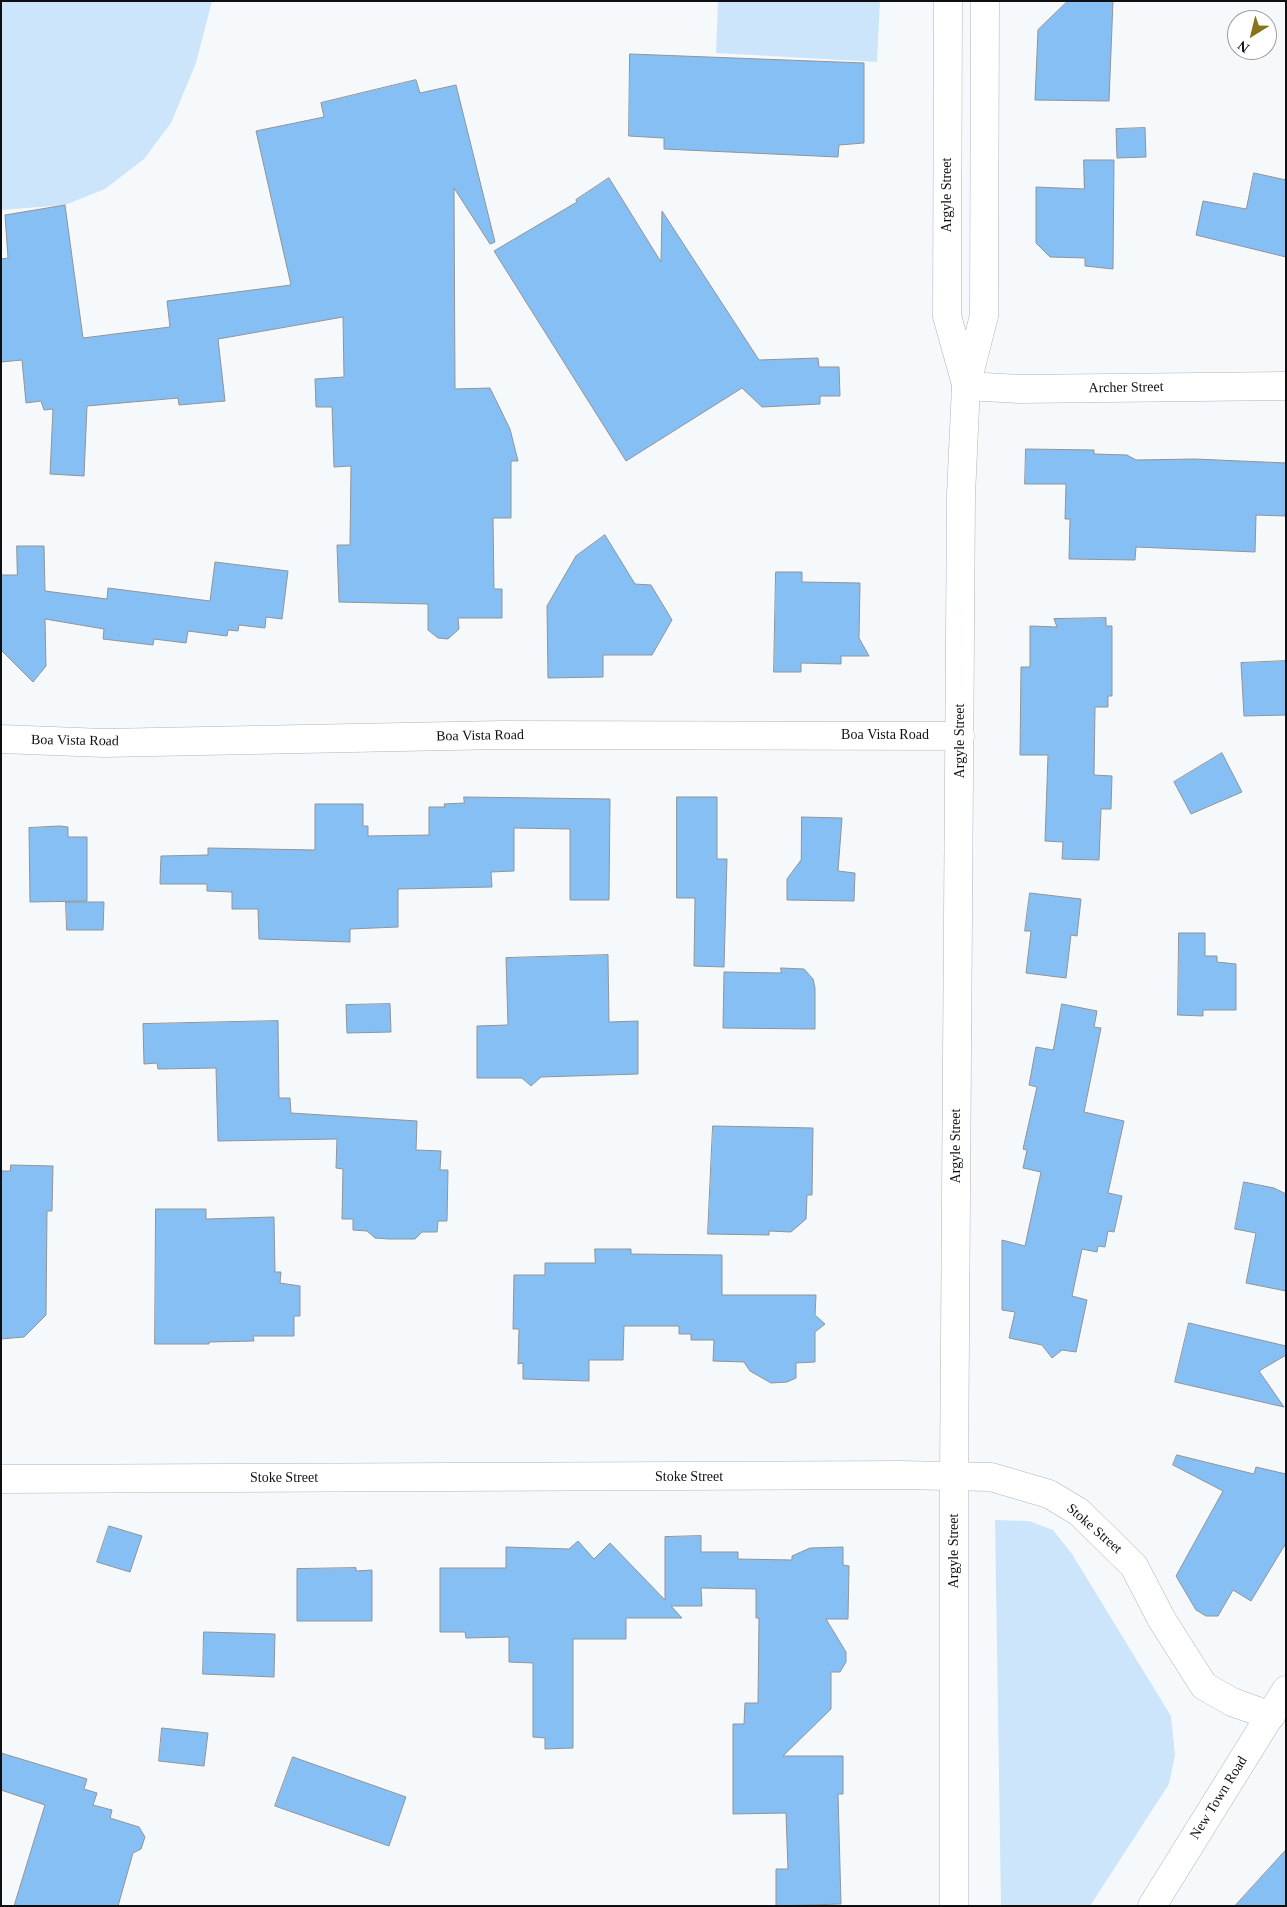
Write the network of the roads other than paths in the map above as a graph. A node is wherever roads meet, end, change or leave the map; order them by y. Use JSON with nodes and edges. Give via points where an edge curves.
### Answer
{"nodes":[{"id":1,"x":948,"y":1,"type":"edge"},
{"id":2,"x":984,"y":1,"type":"edge"},
{"id":3,"x":966,"y":386,"type":"junction"},
{"id":4,"x":1286,"y":386,"type":"edge"},
{"id":5,"x":960,"y":736,"type":"junction"},
{"id":6,"x":1,"y":739,"type":"edge"},
{"id":7,"x":954,"y":1476,"type":"junction"},
{"id":8,"x":1,"y":1479,"type":"edge"},
{"id":9,"x":1286,"y":1690,"type":"edge"},
{"id":10,"x":1271,"y":1716,"type":"junction"},
{"id":11,"x":954,"y":1906,"type":"edge"},
{"id":12,"x":1152,"y":1906,"type":"edge"}],
"edges":[{"from":1,"to":3,"type":"street","name":"Argyle Street","via":[[947,316]]},
{"from":2,"to":3,"type":"street","name":"Argyle Street","via":[[984,316]]},
{"from":3,"to":4,"type":"street","name":"Archer Street","via":[[1020,389]]},
{"from":3,"to":5,"type":"street","name":"Argyle Street","via":[[961,495]]},
{"from":5,"to":6,"type":"street","name":"Boa Vista Road","via":[[501,736],[104,743]]},
{"from":5,"to":7,"type":"street","name":"Argyle Street"},
{"from":7,"to":8,"type":"street","name":"Stoke Street"},
{"from":7,"to":10,"type":"street","name":"Stoke Street","via":[[991,1477],[1049,1494],[1079,1512],[1134,1566],[1162,1620],[1204,1686],[1232,1702]]},
{"from":7,"to":11,"type":"street","name":"Argyle Street"},
{"from":9,"to":10,"type":"street","name":"New Town Road"},
{"from":10,"to":12,"type":"street","name":"New Town Road"}]}
